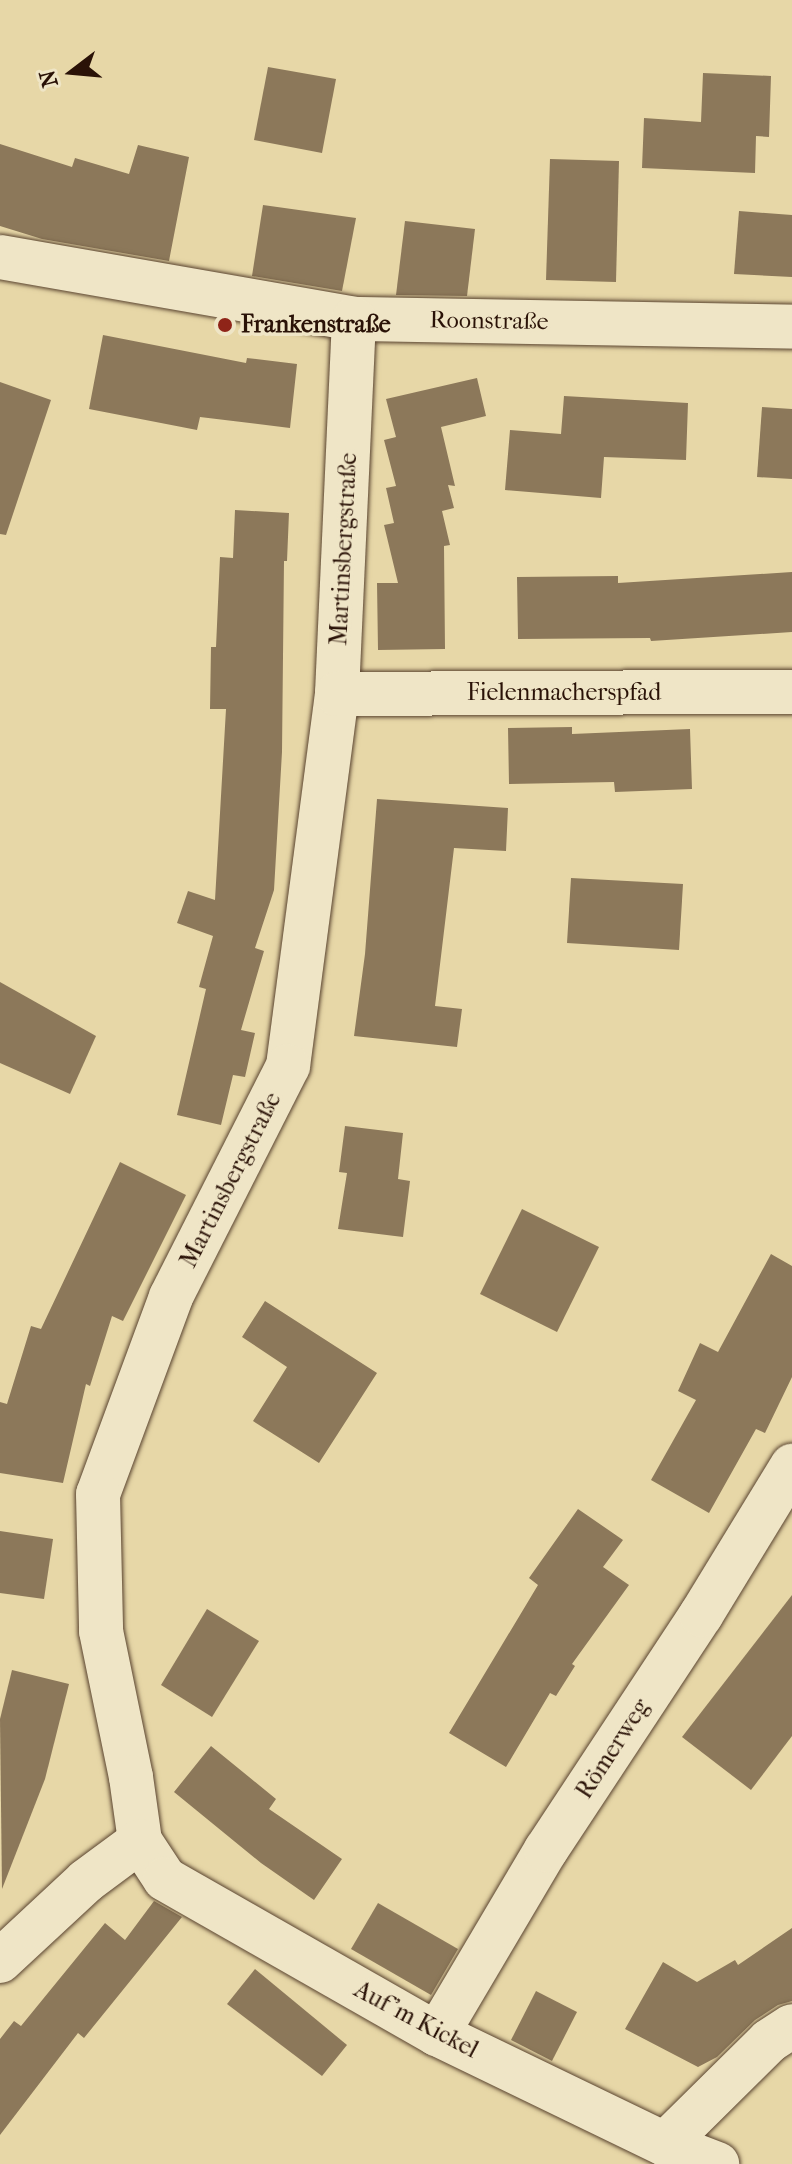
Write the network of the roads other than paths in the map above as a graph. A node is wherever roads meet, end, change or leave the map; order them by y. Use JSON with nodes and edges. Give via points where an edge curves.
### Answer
{"nodes":[{"id":1,"x":0,"y":257,"type":"edge"},
{"id":2,"x":354,"y":319,"type":"junction"},
{"id":3,"x":792,"y":327,"type":"edge"},
{"id":4,"x":792,"y":692,"type":"edge"},
{"id":5,"x":337,"y":694,"type":"junction"},
{"id":6,"x":792,"y":1466,"type":"edge"},
{"id":7,"x":140,"y":1841,"type":"junction"},
{"id":8,"x":0,"y":1961,"type":"edge"},
{"id":9,"x":792,"y":2026,"type":"edge"},
{"id":10,"x":437,"y":2034,"type":"junction"},
{"id":11,"x":665,"y":2144,"type":"junction"},
{"id":12,"x":717,"y":2164,"type":"edge"}],
"edges":[{"from":1,"to":2,"type":"street","name":"Roonstraße"},
{"from":2,"to":3,"type":"street","name":"Roonstraße"},
{"from":2,"to":5,"type":"street","name":"Martinsbergstraße"},
{"from":4,"to":5,"type":"street","name":"Fielenmacherspfad"},
{"from":5,"to":7,"type":"street","name":"Martinsbergstraße","via":[[288,1066],[171,1297],[98,1494],[101,1631]]},
{"from":6,"to":10,"type":"street","name":"Römerweg","via":[[546,1850]]},
{"from":7,"to":8,"type":"street","via":[[86,1881]]},
{"from":7,"to":10,"type":"street","name":"Auf'm Kickel","via":[[165,1879]]},
{"from":9,"to":11,"type":"street","via":[[769,2041]]},
{"from":10,"to":11,"type":"street","name":"Auf'm Kickel"},
{"from":11,"to":12,"type":"street","name":"Auf'm Kickel"}]}
